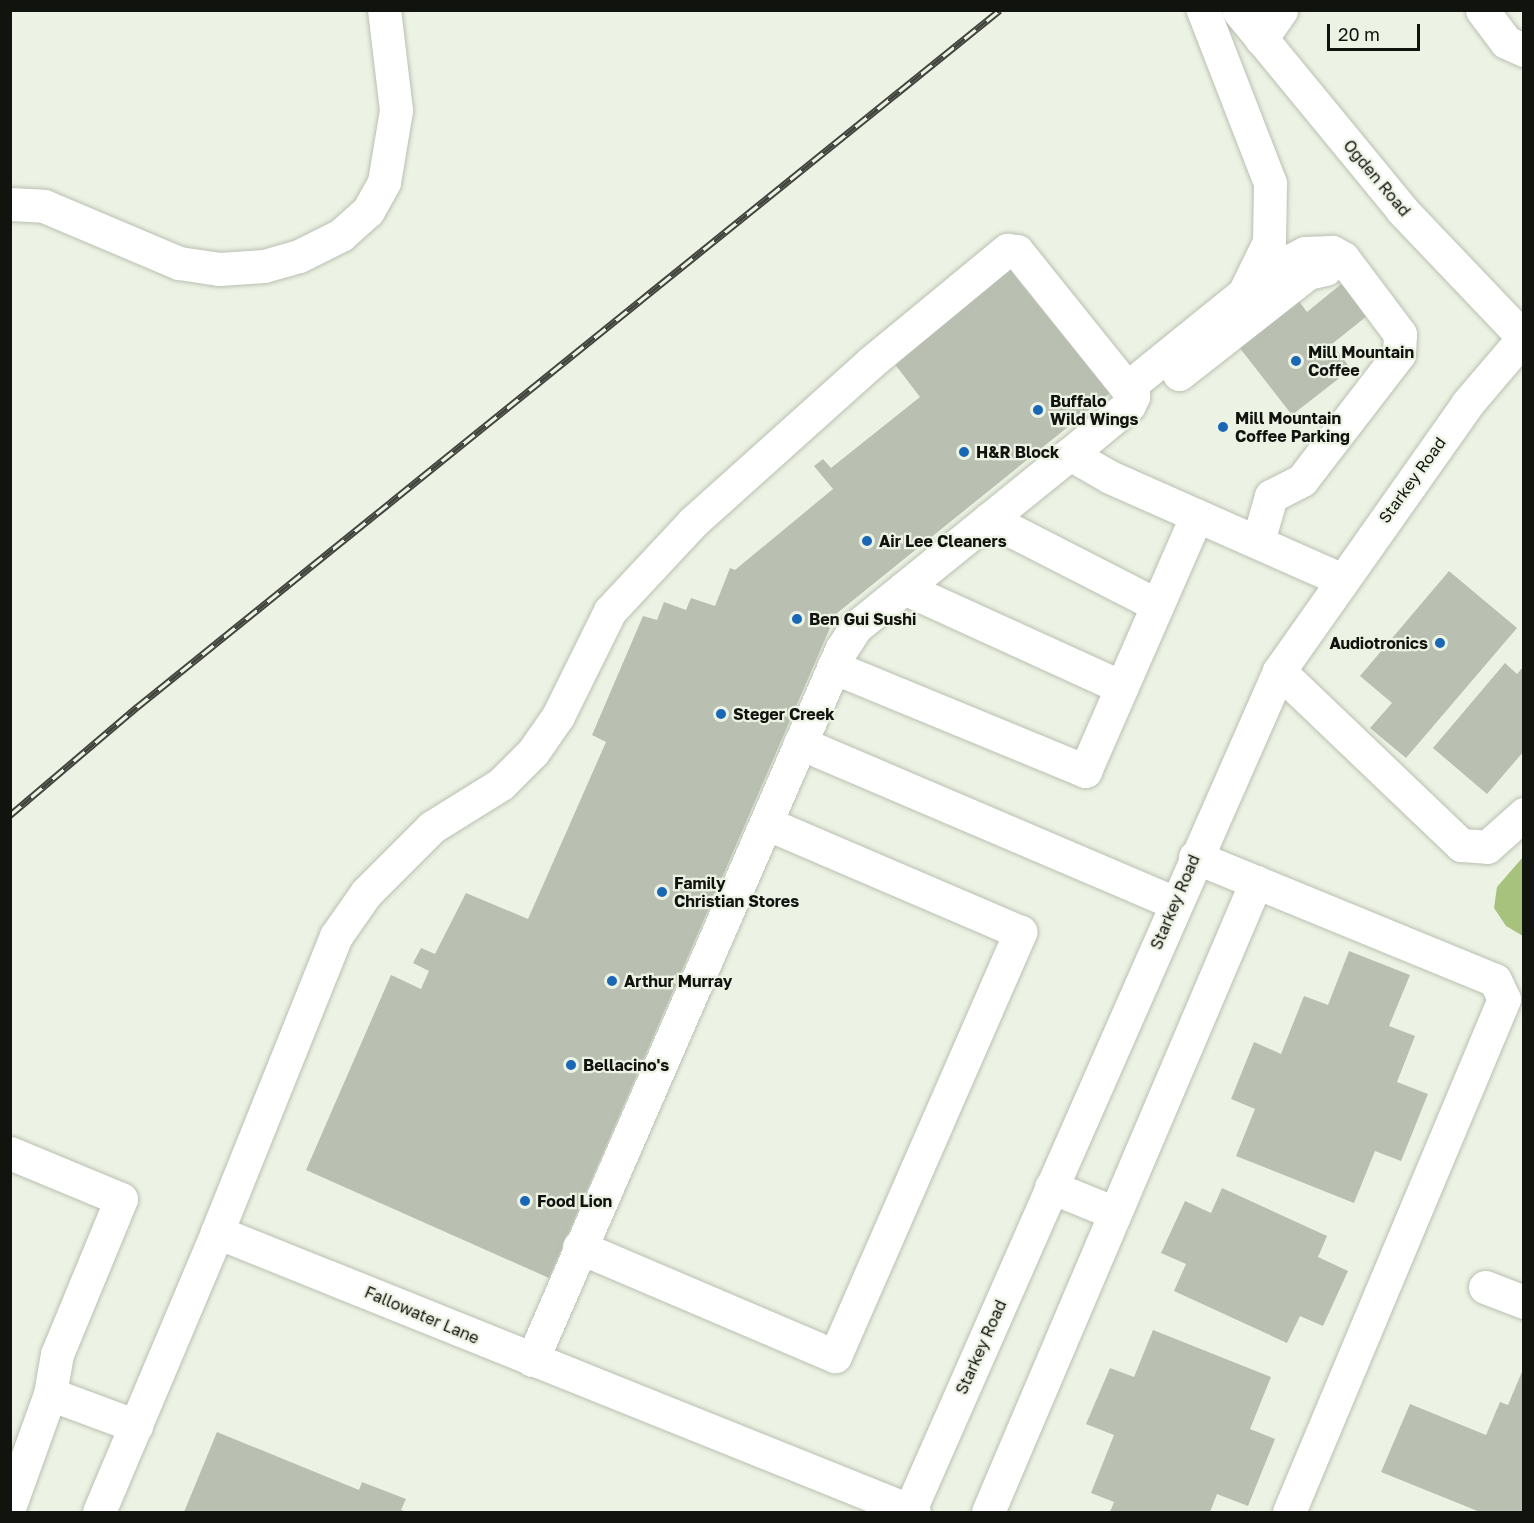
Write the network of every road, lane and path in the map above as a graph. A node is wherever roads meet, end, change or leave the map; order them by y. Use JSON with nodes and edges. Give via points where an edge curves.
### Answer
{"nodes":[{"id":1,"x":384,"y":10,"type":"edge"},
{"id":2,"x":1203,"y":10,"type":"edge"},
{"id":3,"x":1238,"y":10,"type":"edge"},
{"id":4,"x":1281,"y":10,"type":"edge"},
{"id":5,"x":1482,"y":10,"type":"edge"},
{"id":6,"x":1261,"y":39,"type":"junction"},
{"id":7,"x":1524,"y":50,"type":"edge"},
{"id":8,"x":10,"y":204,"type":"edge"},
{"id":9,"x":1260,"y":269,"type":"junction"},
{"id":10,"x":1342,"y":284,"type":"dead end"},
{"id":11,"x":1368,"y":316,"type":"dead end"},
{"id":12,"x":1523,"y":337,"type":"edge"},
{"id":13,"x":1399,"y":354,"type":"junction"},
{"id":14,"x":1177,"y":375,"type":"dead end"},
{"id":15,"x":1128,"y":387,"type":"junction"},
{"id":16,"x":1070,"y":454,"type":"junction"},
{"id":17,"x":1197,"y":515,"type":"junction"},
{"id":18,"x":989,"y":519,"type":"junction"},
{"id":19,"x":1258,"y":541,"type":"junction"},
{"id":20,"x":1340,"y":579,"type":"junction"},
{"id":21,"x":904,"y":588,"type":"junction"},
{"id":22,"x":1157,"y":605,"type":"junction"},
{"id":23,"x":833,"y":667,"type":"junction"},
{"id":24,"x":1279,"y":671,"type":"junction"},
{"id":25,"x":1121,"y":687,"type":"junction"},
{"id":26,"x":800,"y":743,"type":"junction"},
{"id":27,"x":1524,"y":814,"type":"edge"},
{"id":28,"x":766,"y":823,"type":"junction"},
{"id":29,"x":1195,"y":857,"type":"junction"},
{"id":30,"x":1256,"y":882,"type":"junction"},
{"id":31,"x":1175,"y":903,"type":"junction"},
{"id":32,"x":10,"y":1153,"type":"edge"},
{"id":33,"x":1051,"y":1187,"type":"junction"},
{"id":34,"x":1115,"y":1213,"type":"junction"},
{"id":35,"x":217,"y":1232,"type":"junction"},
{"id":36,"x":579,"y":1247,"type":"junction"},
{"id":37,"x":1485,"y":1287,"type":"dead end"},
{"id":38,"x":1524,"y":1302,"type":"edge"},
{"id":39,"x":532,"y":1360,"type":"junction"},
{"id":40,"x":50,"y":1394,"type":"junction"},
{"id":41,"x":136,"y":1426,"type":"junction"},
{"id":42,"x":17,"y":1474,"type":"edge"},
{"id":43,"x":10,"y":1505,"type":"edge"},
{"id":44,"x":99,"y":1512,"type":"edge"},
{"id":45,"x":911,"y":1512,"type":"edge"},
{"id":46,"x":988,"y":1512,"type":"edge"},
{"id":47,"x":1289,"y":1512,"type":"edge"}],
"edges":[{"from":1,"to":8,"type":"street","via":[[396,110],[384,182],[368,211],[341,236],[281,261],[219,269],[179,263],[44,206]]},
{"from":2,"to":9,"type":"street","via":[[1270,183],[1269,242]]},
{"from":3,"to":6,"type":"street","name":"Ogden Road"},
{"from":4,"to":6,"type":"street"},
{"from":5,"to":7,"type":"street","via":[[1506,42]]},
{"from":6,"to":12,"type":"street","name":"Ogden Road","via":[[1402,210]]},
{"from":9,"to":13,"type":"street","via":[[1274,269],[1319,250],[1343,258],[1392,319],[1400,334]]},
{"from":9,"to":15,"type":"street","via":[[1244,292]]},
{"from":10,"to":14,"type":"street","via":[[1332,271],[1320,267],[1308,273]]},
{"from":11,"to":13,"type":"street"},
{"from":12,"to":20,"type":"street","name":"Starkey Road","via":[[1467,404]]},
{"from":13,"to":19,"type":"street","via":[[1302,480],[1271,496]]},
{"from":15,"to":16,"type":"street","via":[[1133,396],[1129,405]]},
{"from":15,"to":35,"type":"street","via":[[1017,251],[1007,250],[870,363],[693,522],[610,611],[558,716],[532,752],[501,784],[432,827],[401,854],[336,936]]},
{"from":16,"to":17,"type":"street"},
{"from":16,"to":18,"type":"street"},
{"from":17,"to":19,"type":"street"},
{"from":17,"to":22,"type":"street"},
{"from":18,"to":21,"type":"street"},
{"from":18,"to":22,"type":"street"},
{"from":19,"to":20,"type":"street"},
{"from":20,"to":24,"type":"street","name":"Starkey Road"},
{"from":21,"to":23,"type":"street","via":[[856,627]]},
{"from":21,"to":25,"type":"street"},
{"from":22,"to":25,"type":"street"},
{"from":23,"to":25,"type":"street","via":[[1085,771]]},
{"from":23,"to":26,"type":"street"},
{"from":24,"to":27,"type":"street","via":[[1461,845],[1486,847]]},
{"from":24,"to":29,"type":"street","name":"Starkey Road"},
{"from":26,"to":28,"type":"street"},
{"from":26,"to":31,"type":"street"},
{"from":28,"to":36,"type":"street"},
{"from":28,"to":36,"type":"street","via":[[1020,932],[835,1356]]},
{"from":29,"to":30,"type":"street"},
{"from":29,"to":31,"type":"street","name":"Starkey Road"},
{"from":30,"to":34,"type":"street"},
{"from":30,"to":47,"type":"street","via":[[1495,980],[1504,999]]},
{"from":31,"to":33,"type":"street","name":"Starkey Road"},
{"from":32,"to":40,"type":"street","via":[[121,1199],[57,1354]]},
{"from":33,"to":34,"type":"street"},
{"from":33,"to":45,"type":"street","name":"Starkey Road"},
{"from":34,"to":46,"type":"street"},
{"from":35,"to":39,"type":"street","name":"Fallowater Lane"},
{"from":35,"to":41,"type":"street"},
{"from":36,"to":39,"type":"street"},
{"from":37,"to":38,"type":"street"},
{"from":39,"to":45,"type":"street","name":"Fallowater Lane"},
{"from":40,"to":41,"type":"street"},
{"from":40,"to":42,"type":"street"},
{"from":41,"to":44,"type":"street"},
{"from":42,"to":43,"type":"street"}]}
